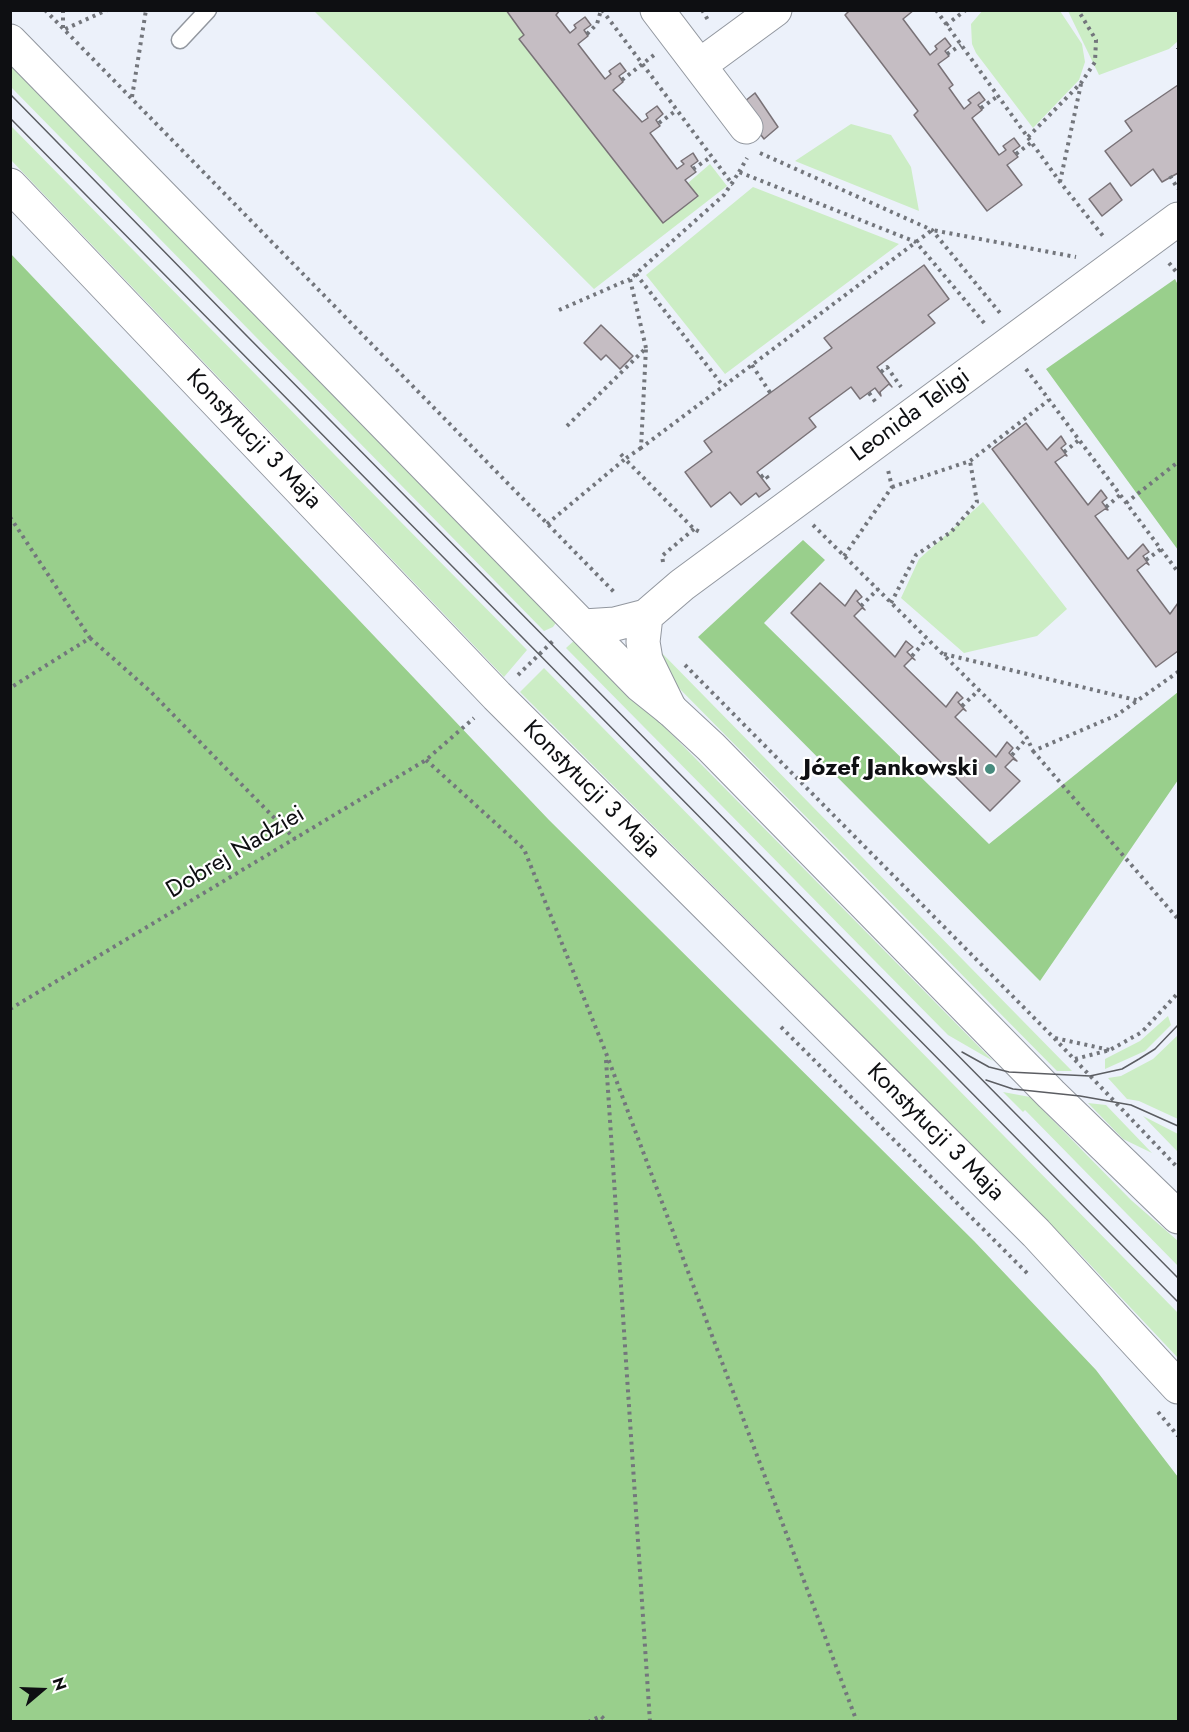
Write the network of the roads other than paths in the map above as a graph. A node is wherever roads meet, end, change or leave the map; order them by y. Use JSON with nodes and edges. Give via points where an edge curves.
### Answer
{"nodes":[{"id":1,"x":208,"y":10,"type":"edge"},
{"id":2,"x":657,"y":10,"type":"edge"},
{"id":3,"x":775,"y":10,"type":"edge"},
{"id":4,"x":180,"y":40,"type":"dead end"},
{"id":5,"x":10,"y":41,"type":"edge"},
{"id":6,"x":700,"y":65,"type":"junction"},
{"id":7,"x":746,"y":127,"type":"dead end"},
{"id":8,"x":10,"y":185,"type":"edge"},
{"id":9,"x":1179,"y":219,"type":"edge"},
{"id":10,"x":643,"y":616,"type":"junction"},
{"id":11,"x":580,"y":622,"type":"junction"},
{"id":12,"x":670,"y":709,"type":"junction"},
{"id":13,"x":1179,"y":1217,"type":"edge"},
{"id":14,"x":1179,"y":1387,"type":"edge"}],
"edges":[{"from":1,"to":4,"type":"lane"},
{"from":2,"to":6,"type":"street"},
{"from":3,"to":6,"type":"street"},
{"from":5,"to":11,"type":"street"},
{"from":6,"to":7,"type":"street"},
{"from":8,"to":14,"type":"street","name":"Konstytucji 3 Maja","via":[[497,696],[1036,1233]]},
{"from":9,"to":10,"type":"street","name":"Leonida Teligi"},
{"from":10,"to":11,"type":"street","name":"Leonida Teligi","via":[[615,624]]},
{"from":10,"to":12,"type":"street","via":[[645,655]]},
{"from":11,"to":12,"type":"street","via":[[639,685]]},
{"from":12,"to":13,"type":"street","via":[[1067,1110]]}]}
